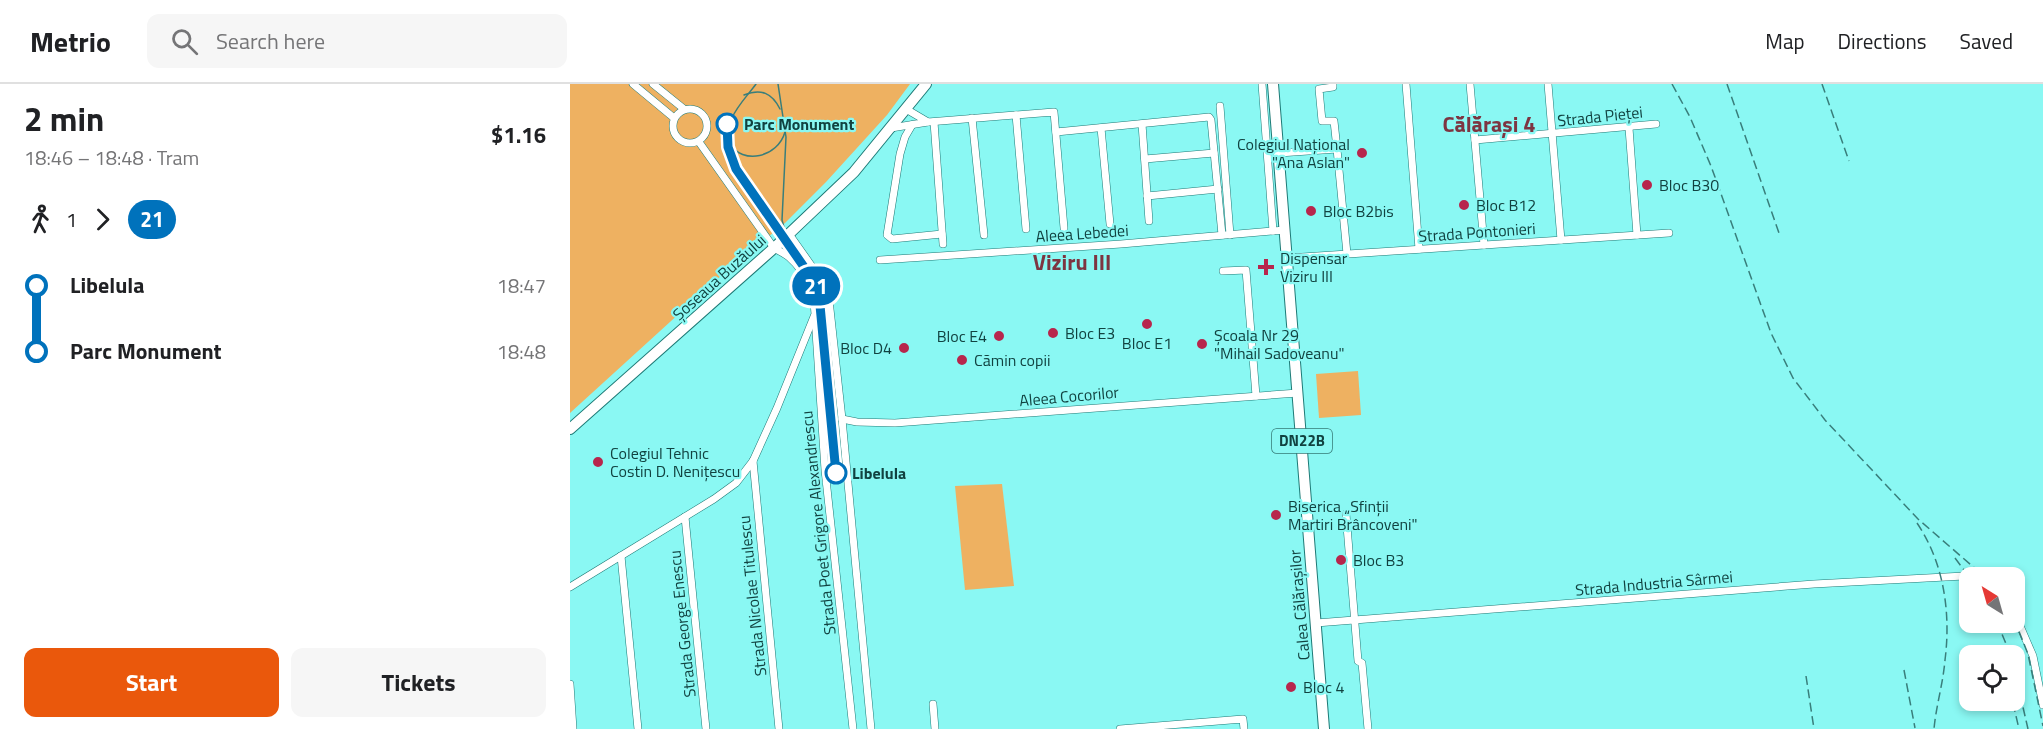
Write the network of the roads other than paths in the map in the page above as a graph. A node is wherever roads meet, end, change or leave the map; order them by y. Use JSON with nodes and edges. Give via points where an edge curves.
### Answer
{"nodes":[{"id":1,"x":633,"y":84,"type":"edge"},
{"id":2,"x":654,"y":84,"type":"edge"},
{"id":3,"x":926,"y":84,"type":"edge"},
{"id":4,"x":1262,"y":84,"type":"edge"},
{"id":5,"x":1273,"y":84,"type":"edge"},
{"id":6,"x":1333,"y":84,"type":"edge"},
{"id":7,"x":1406,"y":84,"type":"edge"},
{"id":8,"x":1470,"y":84,"type":"edge"},
{"id":9,"x":1548,"y":84,"type":"edge"},
{"id":10,"x":1221,"y":106,"type":"dead end"},
{"id":11,"x":684,"y":109,"type":"junction"},
{"id":12,"x":906,"y":109,"type":"junction"},
{"id":13,"x":1016,"y":115,"type":"junction"},
{"id":14,"x":674,"y":118,"type":"junction"},
{"id":15,"x":972,"y":118,"type":"junction"},
{"id":16,"x":931,"y":122,"type":"junction"},
{"id":17,"x":1142,"y":124,"type":"junction"},
{"id":18,"x":1656,"y":124,"type":"dead end"},
{"id":19,"x":912,"y":125,"type":"junction"},
{"id":20,"x":891,"y":128,"type":"junction"},
{"id":21,"x":1101,"y":128,"type":"junction"},
{"id":22,"x":1629,"y":128,"type":"junction"},
{"id":23,"x":1056,"y":132,"type":"junction"},
{"id":24,"x":1553,"y":134,"type":"junction"},
{"id":25,"x":1475,"y":140,"type":"junction"},
{"id":26,"x":699,"y":142,"type":"junction"},
{"id":27,"x":1337,"y":149,"type":"junction"},
{"id":28,"x":1214,"y":153,"type":"junction"},
{"id":29,"x":1279,"y":153,"type":"junction"},
{"id":30,"x":1145,"y":159,"type":"junction"},
{"id":31,"x":1218,"y":189,"type":"junction"},
{"id":32,"x":1147,"y":196,"type":"junction"},
{"id":33,"x":1149,"y":221,"type":"dead end"},
{"id":34,"x":1110,"y":224,"type":"dead end"},
{"id":35,"x":1064,"y":228,"type":"dead end"},
{"id":36,"x":1026,"y":230,"type":"dead end"},
{"id":37,"x":1279,"y":231,"type":"junction"},
{"id":38,"x":1669,"y":233,"type":"dead end"},
{"id":39,"x":789,"y":234,"type":"junction"},
{"id":40,"x":942,"y":234,"type":"junction"},
{"id":41,"x":984,"y":235,"type":"dead end"},
{"id":42,"x":1226,"y":235,"type":"junction"},
{"id":43,"x":1637,"y":235,"type":"junction"},
{"id":44,"x":1561,"y":240,"type":"junction"},
{"id":45,"x":943,"y":244,"type":"dead end"},
{"id":46,"x":1484,"y":245,"type":"junction"},
{"id":47,"x":774,"y":248,"type":"junction"},
{"id":48,"x":1419,"y":249,"type":"junction"},
{"id":49,"x":1347,"y":254,"type":"junction"},
{"id":50,"x":1287,"y":258,"type":"junction"},
{"id":51,"x":880,"y":260,"type":"dead end"},
{"id":52,"x":1223,"y":271,"type":"dead end"},
{"id":53,"x":815,"y":314,"type":"junction"},
{"id":54,"x":1298,"y":393,"type":"junction"},
{"id":55,"x":1256,"y":396,"type":"junction"},
{"id":56,"x":842,"y":419,"type":"junction"},
{"id":57,"x":570,"y":429,"type":"edge"},
{"id":58,"x":753,"y":461,"type":"junction"},
{"id":59,"x":1346,"y":514,"type":"dead end"},
{"id":60,"x":685,"y":517,"type":"junction"},
{"id":61,"x":621,"y":556,"type":"junction"},
{"id":62,"x":1959,"y":575,"type":"edge"},
{"id":63,"x":570,"y":587,"type":"edge"},
{"id":64,"x":1354,"y":621,"type":"junction"},
{"id":65,"x":1316,"y":623,"type":"junction"},
{"id":66,"x":2023,"y":633,"type":"edge"},
{"id":67,"x":570,"y":684,"type":"edge"},
{"id":68,"x":933,"y":704,"type":"dead end"},
{"id":69,"x":2043,"y":705,"type":"edge"},
{"id":70,"x":573,"y":729,"type":"edge"},
{"id":71,"x":638,"y":729,"type":"edge"},
{"id":72,"x":706,"y":729,"type":"edge"},
{"id":73,"x":778,"y":729,"type":"edge"},
{"id":74,"x":853,"y":729,"type":"edge"},
{"id":75,"x":871,"y":729,"type":"edge"},
{"id":76,"x":935,"y":729,"type":"edge"},
{"id":77,"x":1120,"y":729,"type":"edge"},
{"id":78,"x":1244,"y":729,"type":"edge"},
{"id":79,"x":1324,"y":729,"type":"edge"},
{"id":80,"x":1368,"y":729,"type":"edge"}],
"edges":[{"from":1,"to":14,"type":"street"},
{"from":2,"to":11,"type":"street"},
{"from":3,"to":12,"type":"main road","name":"Șoseaua Buzăului"},
{"from":4,"to":37,"type":"street"},
{"from":5,"to":29,"type":"main road","name":"Calea Călărașilor","number":"DN22B"},
{"from":6,"to":27,"type":"street","via":[[1319,89],[1322,121],[1334,121]]},
{"from":7,"to":48,"type":"street"},
{"from":8,"to":25,"type":"street"},
{"from":9,"to":24,"type":"street"},
{"from":10,"to":42,"type":"street"},
{"from":11,"to":14,"type":"street"},
{"from":11,"to":26,"type":"street","via":[[699,110],[705,116],[708,128]]},
{"from":12,"to":16,"type":"street"},
{"from":12,"to":20,"type":"main road","name":"Șoseaua Buzăului"},
{"from":13,"to":15,"type":"street"},
{"from":13,"to":23,"type":"street","via":[[1054,112]]},
{"from":13,"to":36,"type":"street"},
{"from":14,"to":26,"type":"street","via":[[674,131],[680,140]]},
{"from":15,"to":16,"type":"street"},
{"from":15,"to":41,"type":"street"},
{"from":16,"to":19,"type":"street"},
{"from":16,"to":40,"type":"street"},
{"from":17,"to":21,"type":"street"},
{"from":17,"to":28,"type":"street","via":[[1209,117]]},
{"from":17,"to":30,"type":"street"},
{"from":18,"to":22,"type":"street","name":"Strada Pieței"},
{"from":19,"to":20,"type":"street"},
{"from":19,"to":40,"type":"street","via":[[900,154],[887,235],[892,238]]},
{"from":20,"to":39,"type":"main road","name":"Șoseaua Buzăului","via":[[854,172]]},
{"from":21,"to":23,"type":"street"},
{"from":21,"to":34,"type":"street"},
{"from":22,"to":24,"type":"street","name":"Strada Pieței"},
{"from":22,"to":43,"type":"street"},
{"from":23,"to":35,"type":"street"},
{"from":24,"to":25,"type":"street","name":"Strada Pieței"},
{"from":24,"to":44,"type":"street"},
{"from":25,"to":46,"type":"street"},
{"from":26,"to":47,"type":"street","name":"Strada Poet Grigore Alexandrescu"},
{"from":27,"to":29,"type":"street"},
{"from":27,"to":49,"type":"street"},
{"from":28,"to":30,"type":"street"},
{"from":28,"to":31,"type":"street"},
{"from":29,"to":37,"type":"main road","name":"Calea Călărașilor","number":"DN22B"},
{"from":30,"to":32,"type":"street"},
{"from":31,"to":32,"type":"street"},
{"from":31,"to":42,"type":"street"},
{"from":32,"to":33,"type":"street"},
{"from":37,"to":42,"type":"street","name":"Aleea Lebedei"},
{"from":37,"to":50,"type":"main road","name":"Calea Călărașilor","number":"DN22B"},
{"from":38,"to":43,"type":"street","name":"Strada Pontonieri"},
{"from":39,"to":47,"type":"main road","name":"Șoseaua Buzăului"},
{"from":39,"to":56,"type":"street","name":"Strada Poet Grigore Alexandrescu","via":[[826,290]]},
{"from":40,"to":45,"type":"street"},
{"from":42,"to":51,"type":"street","name":"Aleea Lebedei"},
{"from":43,"to":44,"type":"street","name":"Strada Pontonieri"},
{"from":44,"to":46,"type":"street","name":"Strada Pontonieri"},
{"from":46,"to":48,"type":"street","name":"Strada Pontonieri"},
{"from":47,"to":53,"type":"street","name":"Strada Poet Grigore Alexandrescu","via":[[791,258],[808,283]]},
{"from":47,"to":57,"type":"main road","name":"Șoseaua Buzăului"},
{"from":48,"to":49,"type":"street","name":"Strada Pontonieri"},
{"from":49,"to":50,"type":"street","name":"Strada Pontonieri"},
{"from":50,"to":54,"type":"main road","name":"Calea Călărașilor","number":"DN22B"},
{"from":52,"to":55,"type":"street","via":[[1246,270]]},
{"from":53,"to":58,"type":"street"},
{"from":53,"to":74,"type":"street","name":"Strada Poet Grigore Alexandrescu","via":[[825,470]]},
{"from":54,"to":55,"type":"street","name":"Aleea Cocorilor"},
{"from":54,"to":65,"type":"main road","name":"Calea Călărașilor","number":"DN22B"},
{"from":55,"to":56,"type":"street","name":"Aleea Cocorilor","via":[[895,423]]},
{"from":56,"to":75,"type":"street","name":"Strada Poet Grigore Alexandrescu"},
{"from":58,"to":60,"type":"street","via":[[736,483]]},
{"from":58,"to":73,"type":"street","name":"Strada Nicolae Titulescu"},
{"from":59,"to":64,"type":"street"},
{"from":60,"to":61,"type":"street"},
{"from":60,"to":72,"type":"street","name":"Strada George Enescu"},
{"from":61,"to":63,"type":"street"},
{"from":61,"to":71,"type":"street"},
{"from":62,"to":64,"type":"street","name":"Strada Industria Sârmei"},
{"from":64,"to":65,"type":"street","name":"Strada Industria Sârmei"},
{"from":64,"to":80,"type":"street"},
{"from":65,"to":79,"type":"main road","name":"Calea Călărașilor","number":"DN22B"},
{"from":66,"to":69,"type":"street","via":[[2033,656]]},
{"from":67,"to":70,"type":"street"},
{"from":68,"to":76,"type":"street"},
{"from":77,"to":78,"type":"street","via":[[1243,719]]}]}
